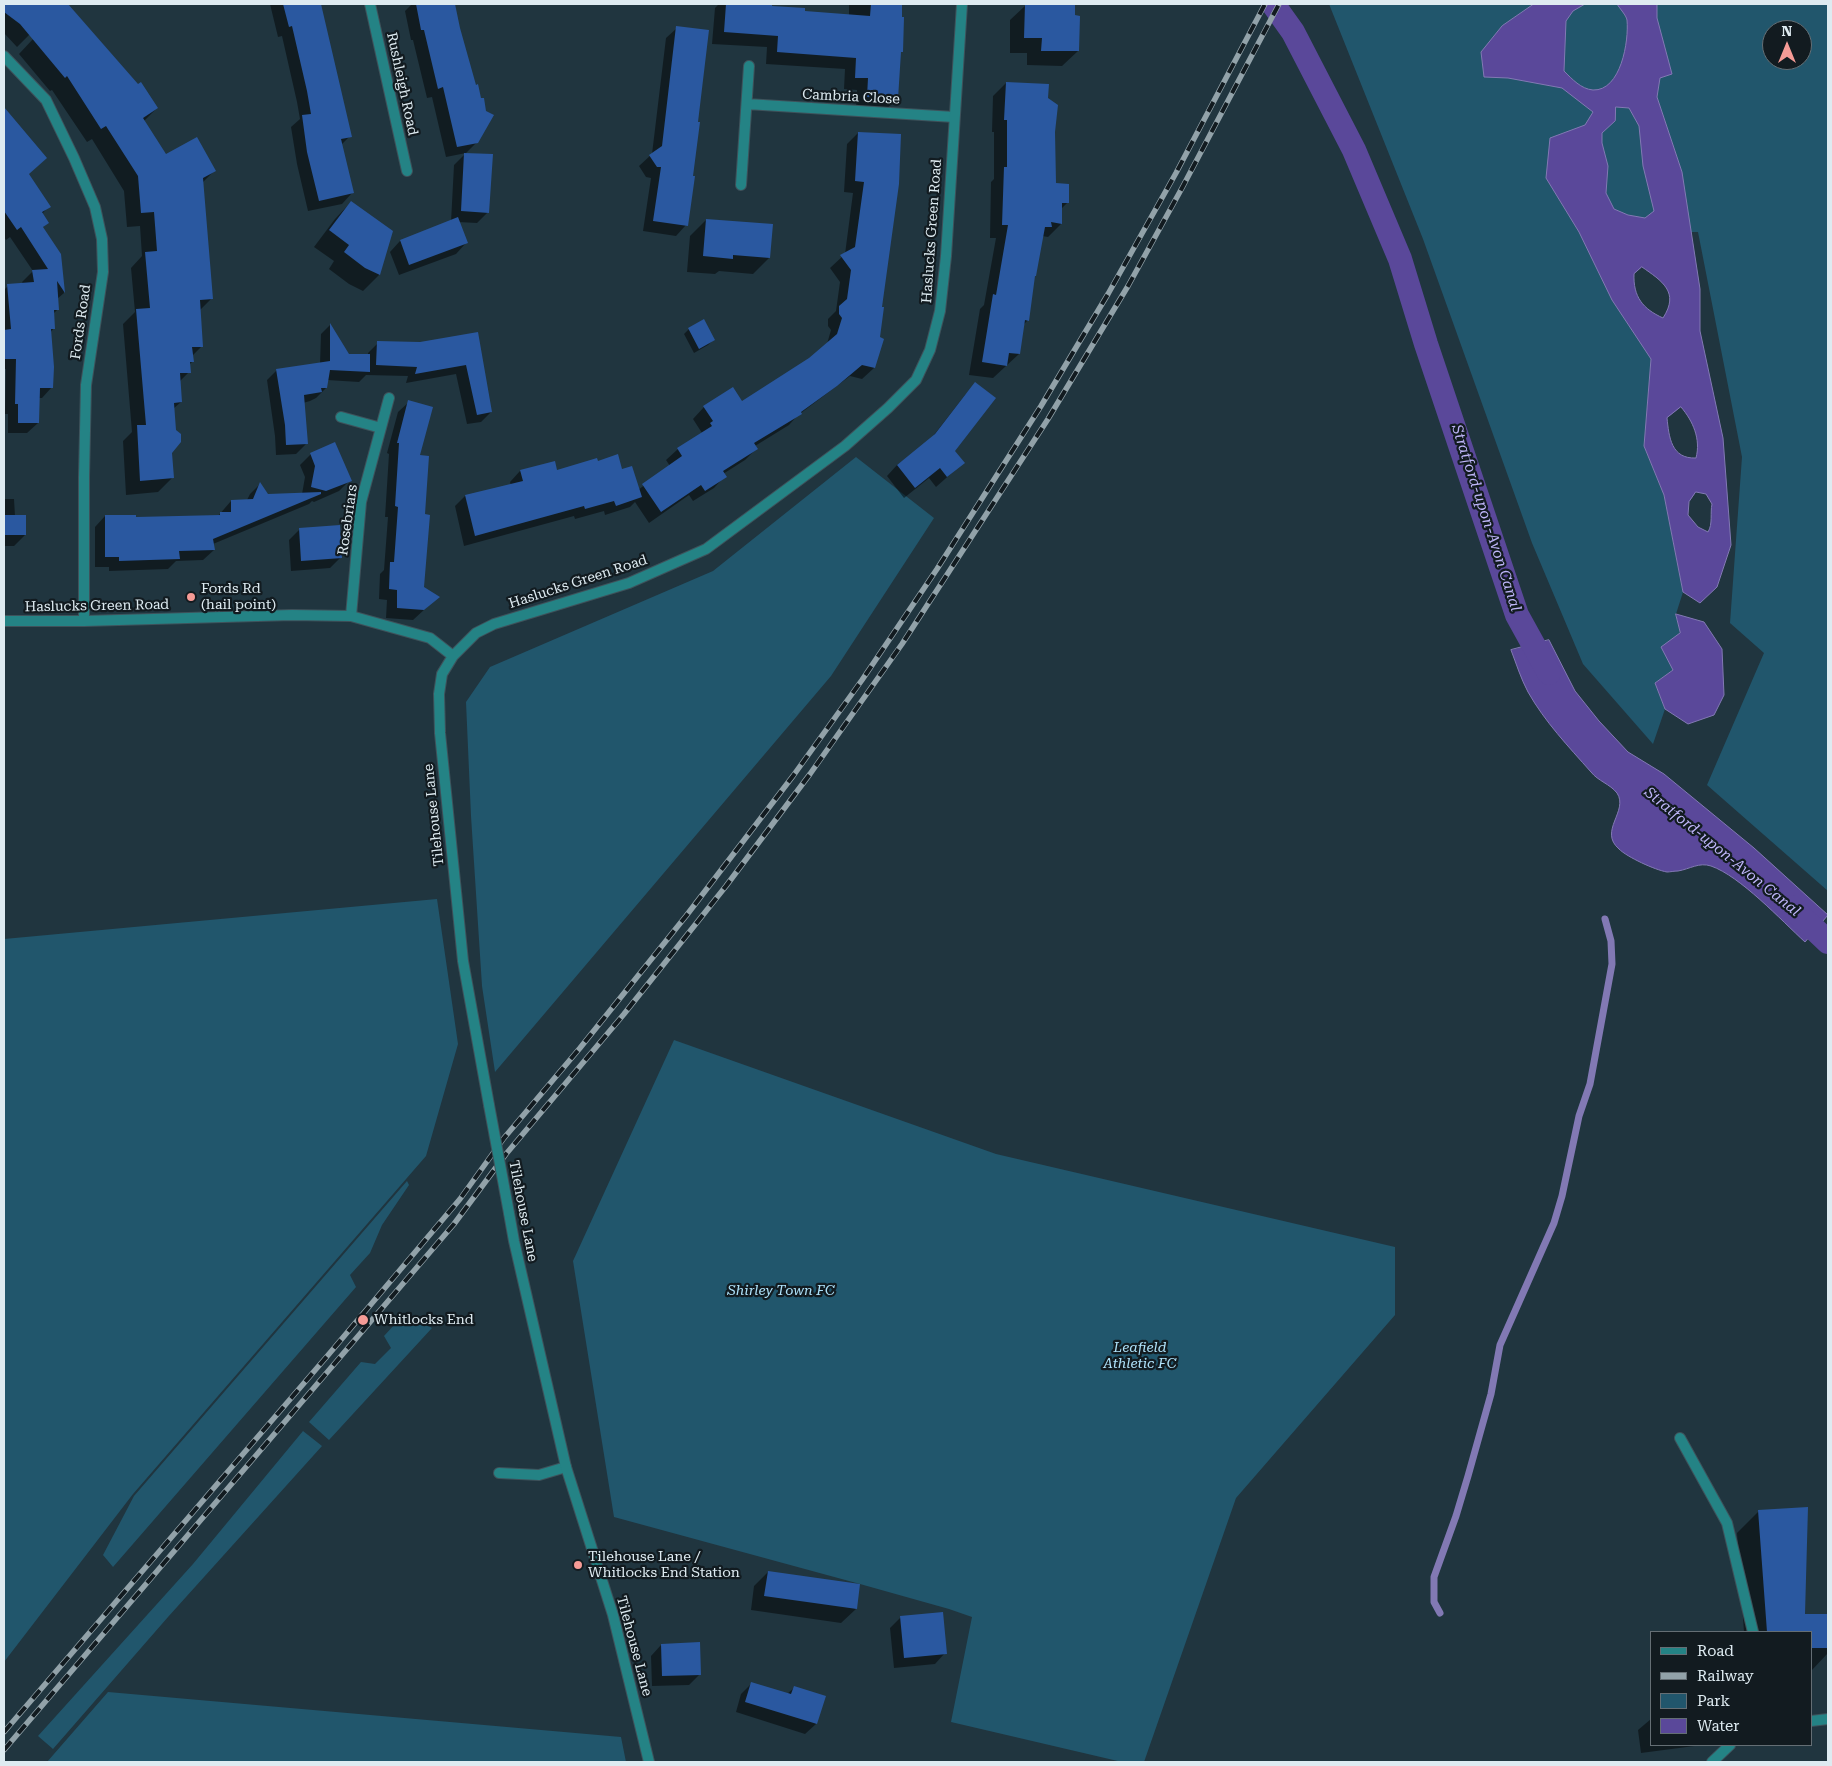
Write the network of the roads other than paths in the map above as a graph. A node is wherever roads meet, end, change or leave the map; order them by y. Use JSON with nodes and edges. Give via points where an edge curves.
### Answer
{"nodes":[{"id":1,"x":370,"y":4,"type":"edge"},
{"id":2,"x":962,"y":4,"type":"edge"},
{"id":3,"x":4,"y":56,"type":"edge"},
{"id":4,"x":749,"y":66,"type":"dead end"},
{"id":5,"x":747,"y":104,"type":"junction"},
{"id":6,"x":954,"y":116,"type":"junction"},
{"id":7,"x":407,"y":171,"type":"dead end"},
{"id":8,"x":741,"y":185,"type":"dead end"},
{"id":9,"x":389,"y":398,"type":"dead end"},
{"id":10,"x":340,"y":417,"type":"dead end"},
{"id":11,"x":381,"y":428,"type":"junction"},
{"id":12,"x":351,"y":616,"type":"junction"},
{"id":13,"x":4,"y":621,"type":"edge"},
{"id":14,"x":84,"y":621,"type":"junction"},
{"id":15,"x":453,"y":656,"type":"junction"},
{"id":16,"x":1680,"y":1438,"type":"dead end"},
{"id":17,"x":566,"y":1467,"type":"junction"},
{"id":18,"x":499,"y":1473,"type":"dead end"},
{"id":19,"x":1752,"y":1631,"type":"edge"},
{"id":20,"x":1828,"y":1718,"type":"edge"},
{"id":21,"x":1812,"y":1721,"type":"edge"},
{"id":22,"x":1729,"y":1746,"type":"edge"},
{"id":23,"x":649,"y":1762,"type":"edge"},
{"id":24,"x":1712,"y":1762,"type":"edge"}],
"edges":[{"from":1,"to":7,"type":"street","name":"Rushleigh Road"},
{"from":2,"to":6,"type":"street","name":"Haslucks Green Road"},
{"from":3,"to":14,"type":"street","name":"Fords Road","via":[[46,100],[95,207],[102,239],[103,272],[86,385]]},
{"from":4,"to":5,"type":"street"},
{"from":5,"to":6,"type":"street","name":"Cambria Close"},
{"from":5,"to":8,"type":"street"},
{"from":6,"to":15,"type":"street","name":"Haslucks Green Road","via":[[940,311],[930,350],[916,380],[845,446],[706,549],[629,582],[494,624],[476,633]]},
{"from":9,"to":11,"type":"street","name":"Rosebriars"},
{"from":10,"to":11,"type":"street"},
{"from":11,"to":12,"type":"street","name":"Rosebriars","via":[[361,502]]},
{"from":12,"to":14,"type":"street","name":"Haslucks Green Road"},
{"from":12,"to":15,"type":"street","name":"Haslucks Green Road","via":[[430,638]]},
{"from":13,"to":14,"type":"street","name":"Haslucks Green Road"},
{"from":15,"to":17,"type":"street","name":"Tilehouse Lane","bridge":true,"via":[[442,674],[440,733],[463,961],[518,1260]]},
{"from":16,"to":19,"type":"street","via":[[1727,1523]]},
{"from":17,"to":18,"type":"street","via":[[539,1475]]},
{"from":17,"to":23,"type":"street","name":"Tilehouse Lane","via":[[613,1615]]},
{"from":20,"to":21,"type":"street"},
{"from":22,"to":24,"type":"street"}]}
